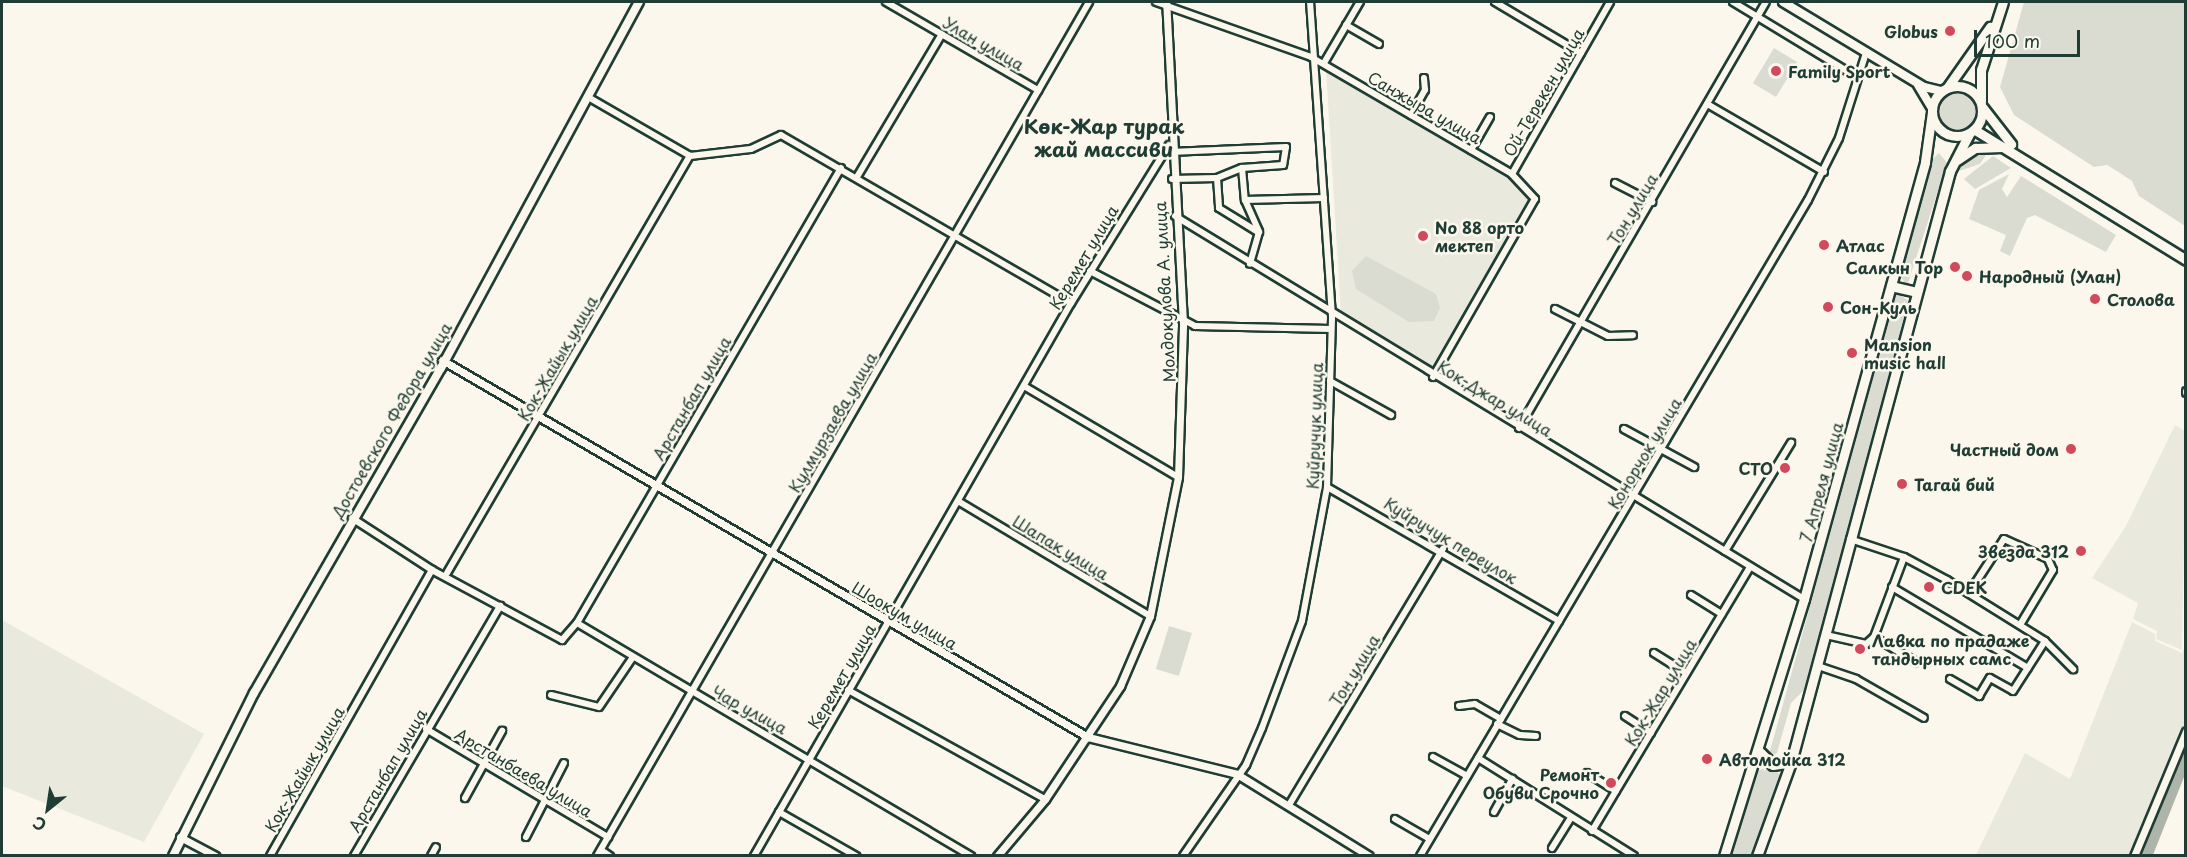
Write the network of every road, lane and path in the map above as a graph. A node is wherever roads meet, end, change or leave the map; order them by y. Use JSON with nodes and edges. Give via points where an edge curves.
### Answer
{"nodes":[{"id":1,"x":639,"y":2,"type":"edge"},
{"id":2,"x":886,"y":2,"type":"edge"},
{"id":3,"x":1089,"y":2,"type":"edge"},
{"id":4,"x":1156,"y":2,"type":"edge"},
{"id":5,"x":1311,"y":2,"type":"edge"},
{"id":6,"x":1360,"y":2,"type":"edge"},
{"id":7,"x":1495,"y":2,"type":"edge"},
{"id":8,"x":1610,"y":2,"type":"edge"},
{"id":9,"x":1733,"y":2,"type":"edge"},
{"id":10,"x":1766,"y":2,"type":"edge"},
{"id":11,"x":1783,"y":2,"type":"edge"},
{"id":12,"x":2003,"y":2,"type":"edge"},
{"id":13,"x":1165,"y":4,"type":"edge"},
{"id":14,"x":1997,"y":15,"type":"junction"},
{"id":15,"x":1758,"y":16,"type":"junction"},
{"id":16,"x":1346,"y":26,"type":"junction"},
{"id":17,"x":942,"y":34,"type":"junction"},
{"id":18,"x":1379,"y":44,"type":"dead end"},
{"id":19,"x":1581,"y":53,"type":"junction"},
{"id":20,"x":1866,"y":53,"type":"junction"},
{"id":21,"x":1311,"y":57,"type":"junction"},
{"id":22,"x":1324,"y":63,"type":"junction"},
{"id":23,"x":1857,"y":77,"type":"junction"},
{"id":24,"x":1424,"y":78,"type":"dead end"},
{"id":25,"x":1915,"y":82,"type":"junction"},
{"id":26,"x":1944,"y":89,"type":"junction"},
{"id":27,"x":1038,"y":90,"type":"junction"},
{"id":28,"x":588,"y":97,"type":"junction"},
{"id":29,"x":1982,"y":104,"type":"junction"},
{"id":30,"x":1709,"y":105,"type":"junction"},
{"id":31,"x":1932,"y":110,"type":"junction"},
{"id":32,"x":1411,"y":115,"type":"junction"},
{"id":33,"x":1490,"y":117,"type":"dead end"},
{"id":34,"x":1972,"y":132,"type":"junction"},
{"id":35,"x":1169,"y":148,"type":"junction"},
{"id":36,"x":1471,"y":150,"type":"junction"},
{"id":37,"x":2019,"y":152,"type":"junction"},
{"id":38,"x":690,"y":156,"type":"junction"},
{"id":39,"x":1953,"y":164,"type":"junction"},
{"id":40,"x":841,"y":168,"type":"junction"},
{"id":41,"x":1242,"y":168,"type":"junction"},
{"id":42,"x":1824,"y":172,"type":"junction"},
{"id":43,"x":1512,"y":174,"type":"junction"},
{"id":44,"x":857,"y":177,"type":"junction"},
{"id":45,"x":1217,"y":178,"type":"junction"},
{"id":46,"x":1172,"y":179,"type":"junction"},
{"id":47,"x":1615,"y":183,"type":"dead end"},
{"id":48,"x":1324,"y":198,"type":"junction"},
{"id":49,"x":1245,"y":200,"type":"junction"},
{"id":50,"x":1652,"y":202,"type":"junction"},
{"id":51,"x":1174,"y":216,"type":"junction"},
{"id":52,"x":1259,"y":232,"type":"junction"},
{"id":53,"x":955,"y":236,"type":"junction"},
{"id":54,"x":2186,"y":260,"type":"edge"},
{"id":55,"x":1250,"y":264,"type":"junction"},
{"id":56,"x":1090,"y":270,"type":"junction"},
{"id":57,"x":1891,"y":286,"type":"junction"},
{"id":58,"x":1916,"y":292,"type":"junction"},
{"id":59,"x":1071,"y":303,"type":"junction"},
{"id":60,"x":1555,"y":309,"type":"dead end"},
{"id":61,"x":1332,"y":316,"type":"junction"},
{"id":62,"x":1183,"y":323,"type":"junction"},
{"id":63,"x":1580,"y":324,"type":"junction"},
{"id":64,"x":1331,"y":329,"type":"junction"},
{"id":65,"x":1633,"y":335,"type":"dead end"},
{"id":66,"x":442,"y":360,"type":"junction"},
{"id":67,"x":1433,"y":377,"type":"junction"},
{"id":68,"x":1330,"y":381,"type":"junction"},
{"id":69,"x":1024,"y":386,"type":"junction"},
{"id":70,"x":1391,"y":415,"type":"dead end"},
{"id":71,"x":539,"y":416,"type":"junction"},
{"id":72,"x":1519,"y":428,"type":"junction"},
{"id":73,"x":1624,"y":429,"type":"dead end"},
{"id":74,"x":1791,"y":443,"type":"dead end"},
{"id":75,"x":1661,"y":450,"type":"junction"},
{"id":76,"x":1694,"y":467,"type":"dead end"},
{"id":77,"x":1178,"y":477,"type":"junction"},
{"id":78,"x":655,"y":485,"type":"junction"},
{"id":79,"x":1327,"y":487,"type":"junction"},
{"id":80,"x":1633,"y":497,"type":"junction"},
{"id":81,"x":958,"y":501,"type":"junction"},
{"id":82,"x":352,"y":518,"type":"junction"},
{"id":83,"x":1850,"y":539,"type":"junction"},
{"id":84,"x":1443,"y":549,"type":"junction"},
{"id":85,"x":1725,"y":551,"type":"junction"},
{"id":86,"x":772,"y":553,"type":"junction"},
{"id":87,"x":1904,"y":557,"type":"junction"},
{"id":88,"x":1750,"y":567,"type":"junction"},
{"id":89,"x":432,"y":570,"type":"junction"},
{"id":90,"x":447,"y":573,"type":"junction"},
{"id":91,"x":1892,"y":587,"type":"junction"},
{"id":92,"x":1969,"y":593,"type":"junction"},
{"id":93,"x":1691,"y":595,"type":"dead end"},
{"id":94,"x":1804,"y":599,"type":"junction"},
{"id":95,"x":500,"y":606,"type":"junction"},
{"id":96,"x":1722,"y":614,"type":"junction"},
{"id":97,"x":1150,"y":616,"type":"junction"},
{"id":98,"x":888,"y":621,"type":"junction"},
{"id":99,"x":1559,"y":621,"type":"junction"},
{"id":100,"x":577,"y":623,"type":"junction"},
{"id":101,"x":2020,"y":625,"type":"junction"},
{"id":102,"x":1827,"y":635,"type":"junction"},
{"id":103,"x":1874,"y":637,"type":"junction"},
{"id":104,"x":2045,"y":641,"type":"junction"},
{"id":105,"x":1654,"y":652,"type":"dead end"},
{"id":106,"x":633,"y":657,"type":"junction"},
{"id":107,"x":1916,"y":662,"type":"dead end"},
{"id":108,"x":1818,"y":666,"type":"junction"},
{"id":109,"x":2028,"y":668,"type":"junction"},
{"id":110,"x":2073,"y":669,"type":"dead end"},
{"id":111,"x":1686,"y":673,"type":"junction"},
{"id":112,"x":1950,"y":679,"type":"dead end"},
{"id":113,"x":848,"y":690,"type":"junction"},
{"id":114,"x":693,"y":693,"type":"junction"},
{"id":115,"x":551,"y":695,"type":"dead end"},
{"id":116,"x":1460,"y":706,"type":"dead end"},
{"id":117,"x":1625,"y":716,"type":"dead end"},
{"id":118,"x":1924,"y":718,"type":"dead end"},
{"id":119,"x":1499,"y":721,"type":"junction"},
{"id":120,"x":426,"y":729,"type":"junction"},
{"id":121,"x":2186,"y":730,"type":"edge"},
{"id":122,"x":502,"y":732,"type":"dead end"},
{"id":123,"x":1651,"y":733,"type":"junction"},
{"id":124,"x":1536,"y":736,"type":"dead end"},
{"id":125,"x":1088,"y":737,"type":"junction"},
{"id":126,"x":1760,"y":752,"type":"junction"},
{"id":127,"x":1433,"y":757,"type":"dead end"},
{"id":128,"x":810,"y":758,"type":"junction"},
{"id":129,"x":1478,"y":758,"type":"junction"},
{"id":130,"x":1791,"y":762,"type":"junction"},
{"id":131,"x":564,"y":763,"type":"dead end"},
{"id":132,"x":485,"y":764,"type":"junction"},
{"id":133,"x":1587,"y":772,"type":"dead end"},
{"id":134,"x":1237,"y":774,"type":"junction"},
{"id":135,"x":1467,"y":776,"type":"junction"},
{"id":136,"x":1512,"y":780,"type":"junction"},
{"id":137,"x":1616,"y":791,"type":"junction"},
{"id":138,"x":465,"y":798,"type":"dead end"},
{"id":139,"x":1045,"y":799,"type":"junction"},
{"id":140,"x":545,"y":800,"type":"junction"},
{"id":141,"x":1288,"y":805,"type":"junction"},
{"id":142,"x":780,"y":812,"type":"junction"},
{"id":143,"x":1494,"y":812,"type":"dead end"},
{"id":144,"x":1571,"y":818,"type":"junction"},
{"id":145,"x":1395,"y":819,"type":"dead end"},
{"id":146,"x":1592,"y":831,"type":"junction"},
{"id":147,"x":180,"y":837,"type":"junction"},
{"id":148,"x":526,"y":837,"type":"dead end"},
{"id":149,"x":608,"y":837,"type":"junction"},
{"id":150,"x":1429,"y":839,"type":"junction"},
{"id":151,"x":436,"y":847,"type":"dead end"},
{"id":152,"x":1552,"y":848,"type":"dead end"},
{"id":153,"x":599,"y":853,"type":"edge"},
{"id":154,"x":173,"y":855,"type":"edge"},
{"id":155,"x":215,"y":855,"type":"edge"},
{"id":156,"x":270,"y":855,"type":"edge"},
{"id":157,"x":354,"y":855,"type":"edge"},
{"id":158,"x":431,"y":855,"type":"edge"},
{"id":159,"x":610,"y":855,"type":"edge"},
{"id":160,"x":754,"y":855,"type":"edge"},
{"id":161,"x":856,"y":855,"type":"edge"},
{"id":162,"x":971,"y":855,"type":"edge"},
{"id":163,"x":997,"y":855,"type":"edge"},
{"id":164,"x":1183,"y":855,"type":"edge"},
{"id":165,"x":1369,"y":855,"type":"edge"},
{"id":166,"x":1420,"y":855,"type":"edge"},
{"id":167,"x":1634,"y":855,"type":"edge"},
{"id":168,"x":1724,"y":855,"type":"edge"},
{"id":169,"x":1757,"y":855,"type":"edge"},
{"id":170,"x":2134,"y":855,"type":"edge"}],
"edges":[{"from":1,"to":28,"type":"main road","name":"Достоевского Федора улица"},
{"from":2,"to":17,"type":"street","name":"Улан улица"},
{"from":3,"to":27,"type":"street","name":"Кулмурзаева улица"},
{"from":4,"to":13,"type":"street"},
{"from":5,"to":21,"type":"street","name":"Куйручук улица"},
{"from":6,"to":16,"type":"street"},
{"from":7,"to":19,"type":"street"},
{"from":8,"to":19,"type":"street","name":"Ой-Терекен улица"},
{"from":9,"to":15,"type":"street"},
{"from":10,"to":15,"type":"street","name":"Тон улица"},
{"from":11,"to":20,"type":"main road"},
{"from":12,"to":14,"type":"main road"},
{"from":13,"to":21,"type":"street","name":"Санжыра улица"},
{"from":13,"to":35,"type":"street","name":"Молдокулова А. улица"},
{"from":14,"to":26,"type":"main road"},
{"from":14,"to":29,"type":"main road","via":[[1981,70]]},
{"from":15,"to":23,"type":"street"},
{"from":15,"to":30,"type":"street","name":"Тон улица"},
{"from":16,"to":18,"type":"street"},
{"from":16,"to":22,"type":"street"},
{"from":17,"to":27,"type":"street","name":"Улан улица"},
{"from":17,"to":44,"type":"street"},
{"from":19,"to":43,"type":"street","name":"Ой-Терекен улица"},
{"from":20,"to":23,"type":"street","name":"Конорчок улица"},
{"from":20,"to":25,"type":"main road"},
{"from":21,"to":22,"type":"street","name":"Санжыра улица"},
{"from":21,"to":48,"type":"street","name":"Куйручук улица"},
{"from":22,"to":32,"type":"street","name":"Санжыра улица"},
{"from":23,"to":42,"type":"street","name":"Конорчок улица"},
{"from":24,"to":32,"type":"street","via":[[1425,90]]},
{"from":25,"to":26,"type":"main road"},
{"from":25,"to":31,"type":"main road"},
{"from":26,"to":29,"type":"main road","via":[[1964,87]]},
{"from":26,"to":31,"type":"main road"},
{"from":27,"to":53,"type":"street","name":"Кулмурзаева улица"},
{"from":28,"to":38,"type":"street"},
{"from":28,"to":66,"type":"main road","name":"Достоевского Федора улица"},
{"from":29,"to":34,"type":"main road"},
{"from":29,"to":37,"type":"main road"},
{"from":30,"to":42,"type":"street"},
{"from":30,"to":50,"type":"street","name":"Тон улица"},
{"from":31,"to":34,"type":"main road","via":[[1942,131]]},
{"from":31,"to":57,"type":"main road","name":"7 Апреля улица"},
{"from":32,"to":36,"type":"street","name":"Санжыра улица"},
{"from":33,"to":36,"type":"street"},
{"from":34,"to":37,"type":"main road"},
{"from":34,"to":39,"type":"main road"},
{"from":35,"to":41,"type":"street","via":[[1286,147],[1283,165]]},
{"from":35,"to":46,"type":"street","name":"Молдокулова А. улица"},
{"from":35,"to":56,"type":"street","name":"Керемет улица"},
{"from":36,"to":43,"type":"street","name":"Санжыра улица"},
{"from":37,"to":39,"type":"main road","via":[[1998,146],[1976,148]]},
{"from":37,"to":54,"type":"main road"},
{"from":38,"to":40,"type":"street","via":[[751,149],[781,135]]},
{"from":38,"to":71,"type":"street","name":"Кок-Жайык улица"},
{"from":39,"to":58,"type":"main road"},
{"from":40,"to":44,"type":"street"},
{"from":40,"to":78,"type":"street","name":"Арстанбап улица"},
{"from":41,"to":45,"type":"street"},
{"from":41,"to":49,"type":"street"},
{"from":42,"to":75,"type":"street","name":"Конорчок улица"},
{"from":43,"to":67,"type":"street","name":"Ой-Терекен улица","via":[[1535,199]]},
{"from":44,"to":53,"type":"street"},
{"from":45,"to":46,"type":"street"},
{"from":45,"to":52,"type":"street","via":[[1219,208]]},
{"from":46,"to":51,"type":"street","name":"Молдокулова А. улица"},
{"from":47,"to":50,"type":"street"},
{"from":48,"to":49,"type":"street"},
{"from":48,"to":61,"type":"street","name":"Куйручук улица"},
{"from":49,"to":52,"type":"street"},
{"from":50,"to":63,"type":"street","name":"Тон улица"},
{"from":51,"to":55,"type":"street","name":"Кок-Джар улица"},
{"from":51,"to":62,"type":"street","name":"Молдокулова А. улица"},
{"from":52,"to":55,"type":"street"},
{"from":53,"to":59,"type":"street"},
{"from":53,"to":86,"type":"street","name":"Кулмурзаева улица"},
{"from":55,"to":61,"type":"street","name":"Кок-Джар улица"},
{"from":56,"to":59,"type":"street","name":"Керемет улица"},
{"from":56,"to":62,"type":"street"},
{"from":57,"to":58,"type":"main road"},
{"from":57,"to":94,"type":"main road","name":"7 Апреля улица"},
{"from":58,"to":83,"type":"main road"},
{"from":59,"to":69,"type":"street","name":"Керемет улица"},
{"from":60,"to":63,"type":"street"},
{"from":61,"to":64,"type":"street","name":"Куйручук улица"},
{"from":61,"to":67,"type":"street","name":"Кок-Джар улица"},
{"from":62,"to":64,"type":"street"},
{"from":62,"to":77,"type":"street","name":"Молдокулова А. улица"},
{"from":63,"to":65,"type":"street","via":[[1608,336]]},
{"from":63,"to":72,"type":"street","name":"Тон улица"},
{"from":64,"to":68,"type":"street","name":"Куйручук улица"},
{"from":66,"to":71,"type":"street","name":"Шоокум улица"},
{"from":66,"to":82,"type":"main road","name":"Достоевского Федора улица"},
{"from":67,"to":72,"type":"street","name":"Кок-Джар улица"},
{"from":68,"to":70,"type":"street"},
{"from":68,"to":79,"type":"street","name":"Куйручук улица"},
{"from":69,"to":77,"type":"street"},
{"from":69,"to":81,"type":"street","name":"Керемет улица"},
{"from":71,"to":78,"type":"street","name":"Шоокум улица"},
{"from":71,"to":90,"type":"street","name":"Кок-Жайык улица"},
{"from":72,"to":80,"type":"street","name":"Кок-Джар улица"},
{"from":73,"to":75,"type":"street"},
{"from":74,"to":85,"type":"street"},
{"from":75,"to":76,"type":"street"},
{"from":75,"to":80,"type":"street","name":"Конорчок улица"},
{"from":77,"to":97,"type":"street","name":"Молдокулова А. улица"},
{"from":78,"to":86,"type":"street","name":"Шоокум улица"},
{"from":78,"to":100,"type":"street","name":"Арстанбап улица"},
{"from":79,"to":84,"type":"street","name":"Куйручук переулок"},
{"from":79,"to":134,"type":"street","name":"Куйручук улица","via":[[1302,621],[1263,728]]},
{"from":80,"to":85,"type":"street","name":"Кок-Джар улица"},
{"from":80,"to":99,"type":"street","name":"Конорчок улица"},
{"from":81,"to":97,"type":"street","name":"Шапак улица"},
{"from":81,"to":98,"type":"street","name":"Керемет улица"},
{"from":82,"to":89,"type":"street"},
{"from":82,"to":147,"type":"main road","name":"Достоевского Федора улица"},
{"from":83,"to":87,"type":"street"},
{"from":83,"to":102,"type":"main road"},
{"from":84,"to":99,"type":"street","name":"Куйручук переулок"},
{"from":84,"to":141,"type":"street","name":"Тон улица"},
{"from":85,"to":88,"type":"street","name":"Кок-Джар улица"},
{"from":86,"to":98,"type":"street","name":"Шоокум улица"},
{"from":86,"to":114,"type":"street","name":"Кулмурзаева улица"},
{"from":87,"to":91,"type":"street"},
{"from":87,"to":92,"type":"street"},
{"from":88,"to":94,"type":"street","name":"Кок-Джар улица"},
{"from":88,"to":96,"type":"street","name":"Кок-Жар улица"},
{"from":89,"to":90,"type":"street"},
{"from":89,"to":156,"type":"street","name":"Кок-Жайык улица"},
{"from":90,"to":95,"type":"street"},
{"from":91,"to":103,"type":"street"},
{"from":91,"to":109,"type":"street"},
{"from":92,"to":101,"type":"street"},
{"from":92,"to":101,"type":"street","via":[[2004,539],[2048,559],[2053,570]]},
{"from":93,"to":96,"type":"street"},
{"from":94,"to":126,"type":"main road","name":"7 Апреля улица"},
{"from":95,"to":100,"type":"street","name":"Арстанбап улица","via":[[562,640]]},
{"from":95,"to":120,"type":"street","name":"Арстанбап улица"},
{"from":96,"to":111,"type":"street","name":"Кок-Жар улица"},
{"from":97,"to":125,"type":"street","name":"Молдокулова А. улица","via":[[1120,686]]},
{"from":98,"to":113,"type":"street","name":"Керемет улица"},
{"from":98,"to":125,"type":"street","name":"Шоокум улица"},
{"from":99,"to":119,"type":"street","name":"Конорчок улица"},
{"from":100,"to":106,"type":"street","name":"Чар улица"},
{"from":101,"to":104,"type":"street"},
{"from":102,"to":103,"type":"street","via":[[1866,644]]},
{"from":102,"to":108,"type":"main road"},
{"from":103,"to":107,"type":"street"},
{"from":104,"to":109,"type":"street"},
{"from":104,"to":110,"type":"street"},
{"from":105,"to":111,"type":"street"},
{"from":106,"to":114,"type":"street","name":"Чар улица"},
{"from":106,"to":115,"type":"street","via":[[599,707]]},
{"from":108,"to":118,"type":"street","via":[[1856,679]]},
{"from":108,"to":130,"type":"main road"},
{"from":109,"to":112,"type":"street","via":[[2013,691],[1990,678],[1979,696]]},
{"from":111,"to":123,"type":"street","name":"Кок-Жар улица"},
{"from":113,"to":128,"type":"street","name":"Керемет улица"},
{"from":113,"to":139,"type":"street"},
{"from":114,"to":128,"type":"street","name":"Чар улица"},
{"from":114,"to":149,"type":"street","name":"Кулмурзаева улица"},
{"from":116,"to":119,"type":"street","via":[[1475,704]]},
{"from":117,"to":123,"type":"street"},
{"from":119,"to":124,"type":"street","via":[[1520,735]]},
{"from":119,"to":129,"type":"street","name":"Конорчок улица"},
{"from":120,"to":132,"type":"street","name":"Арстанбаева улица"},
{"from":120,"to":157,"type":"street","name":"Арстанбап улица"},
{"from":121,"to":170,"type":"street"},
{"from":122,"to":132,"type":"street"},
{"from":123,"to":137,"type":"street","name":"Кок-Жар улица"},
{"from":125,"to":134,"type":"street","name":"Шоокум улица"},
{"from":125,"to":139,"type":"street","name":"Молдокулова А. улица"},
{"from":126,"to":130,"type":"main road","via":[[1773,765]]},
{"from":126,"to":168,"type":"main road","name":"7 Апреля улица"},
{"from":127,"to":135,"type":"street"},
{"from":128,"to":142,"type":"street","name":"Керемет улица"},
{"from":128,"to":162,"type":"street","name":"Чар улица"},
{"from":129,"to":135,"type":"street","name":"Конорчок улица"},
{"from":129,"to":136,"type":"street"},
{"from":130,"to":169,"type":"main road"},
{"from":131,"to":140,"type":"street"},
{"from":132,"to":138,"type":"street"},
{"from":132,"to":140,"type":"street","name":"Арстанбаева улица"},
{"from":133,"to":137,"type":"street"},
{"from":134,"to":141,"type":"street","name":"Шоокум улица"},
{"from":134,"to":164,"type":"street","name":"Куйручук улица"},
{"from":135,"to":150,"type":"street","name":"Конорчок улица"},
{"from":136,"to":143,"type":"street"},
{"from":136,"to":144,"type":"street"},
{"from":137,"to":146,"type":"street","name":"Кок-Жар улица"},
{"from":139,"to":163,"type":"street","name":"Молдокулова А. улица"},
{"from":140,"to":148,"type":"street"},
{"from":140,"to":149,"type":"street","name":"Арстанбаева улица"},
{"from":141,"to":165,"type":"street","name":"Шоокум улица"},
{"from":142,"to":160,"type":"street","name":"Керемет улица"},
{"from":142,"to":161,"type":"street"},
{"from":144,"to":146,"type":"street"},
{"from":144,"to":152,"type":"street"},
{"from":145,"to":150,"type":"street"},
{"from":146,"to":167,"type":"street"},
{"from":147,"to":154,"type":"main road","name":"Достоевского Федора улица"},
{"from":147,"to":155,"type":"street"},
{"from":149,"to":153,"type":"street","name":"Кулмурзаева улица"},
{"from":150,"to":166,"type":"street","name":"Конорчок улица"},
{"from":151,"to":158,"type":"street"},
{"from":153,"to":159,"type":"street"}]}
